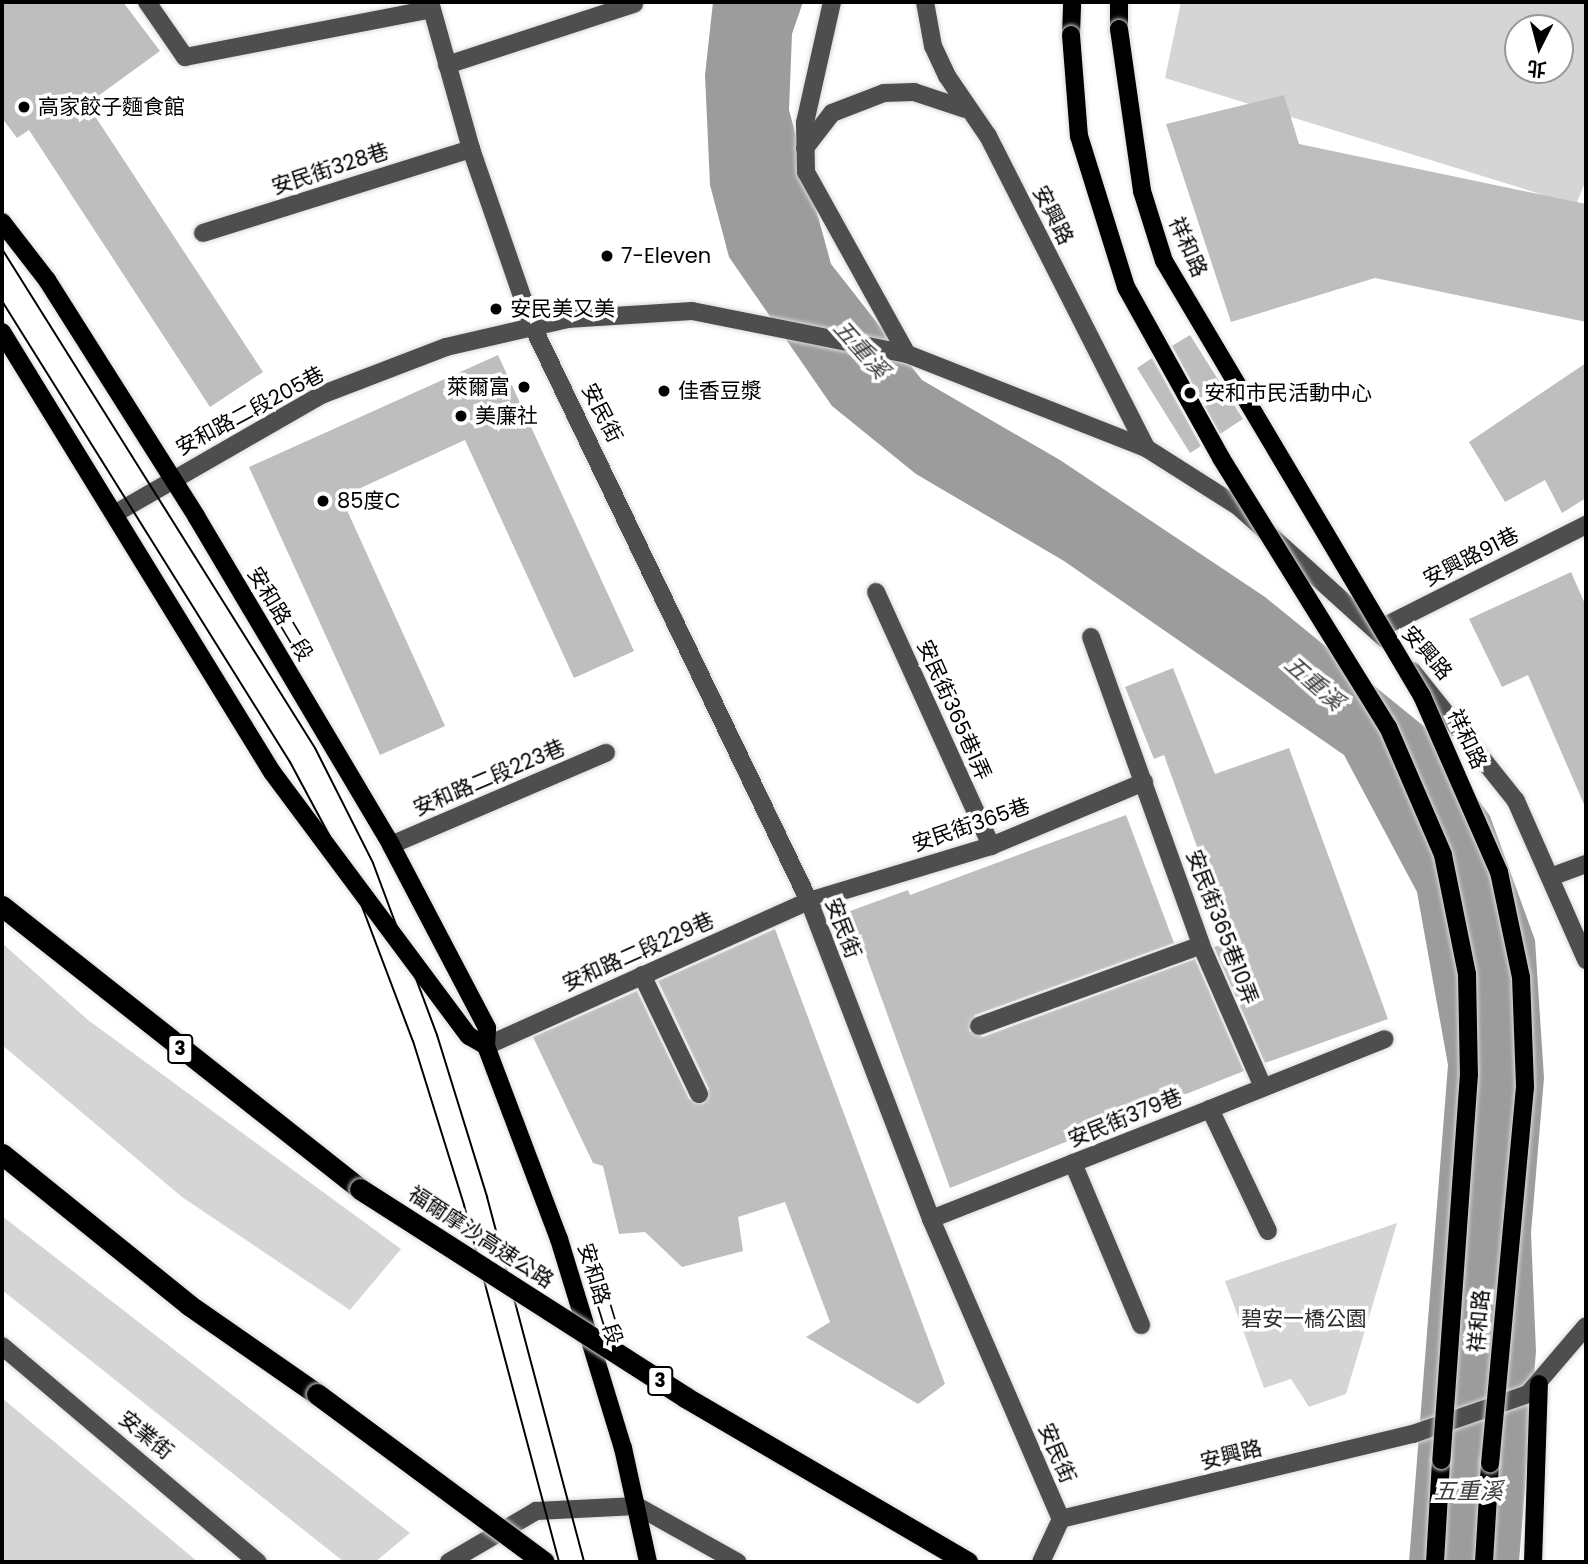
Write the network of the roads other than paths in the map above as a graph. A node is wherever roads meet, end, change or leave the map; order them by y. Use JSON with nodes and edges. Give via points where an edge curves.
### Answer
{"nodes":[{"id":1,"x":147,"y":2,"type":"edge"},
{"id":2,"x":832,"y":2,"type":"edge"},
{"id":3,"x":925,"y":2,"type":"edge"},
{"id":4,"x":1072,"y":2,"type":"edge"},
{"id":5,"x":1119,"y":2,"type":"edge"},
{"id":6,"x":634,"y":4,"type":"dead end"},
{"id":7,"x":430,"y":5,"type":"edge"},
{"id":8,"x":447,"y":65,"type":"junction"},
{"id":9,"x":968,"y":110,"type":"junction"},
{"id":10,"x":471,"y":149,"type":"junction"},
{"id":11,"x":803,"y":151,"type":"junction"},
{"id":12,"x":2,"y":222,"type":"edge"},
{"id":13,"x":202,"y":233,"type":"dead end"},
{"id":14,"x":532,"y":325,"type":"junction"},
{"id":15,"x":2,"y":332,"type":"edge"},
{"id":16,"x":906,"y":354,"type":"junction"},
{"id":17,"x":1146,"y":449,"type":"junction"},
{"id":18,"x":172,"y":479,"type":"junction"},
{"id":19,"x":116,"y":513,"type":"junction"},
{"id":20,"x":1586,"y":525,"type":"edge"},
{"id":21,"x":876,"y":592,"type":"dead end"},
{"id":22,"x":1377,"y":630,"type":"junction"},
{"id":23,"x":1091,"y":637,"type":"dead end"},
{"id":24,"x":606,"y":753,"type":"dead end"},
{"id":25,"x":1144,"y":782,"type":"junction"},
{"id":26,"x":391,"y":845,"type":"junction"},
{"id":27,"x":990,"y":846,"type":"junction"},
{"id":28,"x":1586,"y":864,"type":"edge"},
{"id":29,"x":1553,"y":876,"type":"junction"},
{"id":30,"x":809,"y":901,"type":"junction"},
{"id":31,"x":2,"y":906,"type":"edge"},
{"id":32,"x":1201,"y":945,"type":"junction"},
{"id":33,"x":1586,"y":960,"type":"edge"},
{"id":34,"x":642,"y":975,"type":"junction"},
{"id":35,"x":979,"y":1026,"type":"dead end"},
{"id":36,"x":1385,"y":1039,"type":"dead end"},
{"id":37,"x":485,"y":1046,"type":"junction"},
{"id":38,"x":1263,"y":1087,"type":"junction"},
{"id":39,"x":699,"y":1094,"type":"dead end"},
{"id":40,"x":1210,"y":1109,"type":"junction"},
{"id":41,"x":2,"y":1154,"type":"edge"},
{"id":42,"x":1073,"y":1163,"type":"junction"},
{"id":43,"x":931,"y":1219,"type":"junction"},
{"id":44,"x":1268,"y":1231,"type":"dead end"},
{"id":45,"x":1141,"y":1325,"type":"dead end"},
{"id":46,"x":1586,"y":1326,"type":"edge"},
{"id":47,"x":2,"y":1346,"type":"edge"},
{"id":48,"x":1533,"y":1389,"type":"junction"},
{"id":49,"x":637,"y":1506,"type":"junction"},
{"id":50,"x":1061,"y":1520,"type":"junction"},
{"id":51,"x":258,"y":1562,"type":"edge"},
{"id":52,"x":449,"y":1562,"type":"edge"},
{"id":53,"x":544,"y":1562,"type":"edge"},
{"id":54,"x":648,"y":1562,"type":"edge"},
{"id":55,"x":737,"y":1562,"type":"edge"},
{"id":56,"x":967,"y":1562,"type":"edge"},
{"id":57,"x":1041,"y":1562,"type":"edge"},
{"id":58,"x":1435,"y":1562,"type":"edge"},
{"id":59,"x":1484,"y":1562,"type":"edge"},
{"id":60,"x":1533,"y":1562,"type":"edge"}],
"edges":[{"from":1,"to":7,"type":"street","via":[[185,57]]},
{"from":2,"to":11,"type":"street","via":[[819,44]]},
{"from":3,"to":9,"type":"street","name":"安興路","via":[[933,46]]},
{"from":4,"to":58,"type":"main road","name":"祥和路","bridge":true,"via":[[1079,136],[1126,287],[1221,458],[1388,727],[1443,855],[1466,974],[1469,1074]]},
{"from":5,"to":59,"type":"main road","name":"祥和路","bridge":true,"via":[[1142,191],[1164,261],[1422,696],[1499,872],[1521,977],[1525,1087]]},
{"from":6,"to":8,"type":"street"},
{"from":7,"to":8,"type":"street","name":"安民街"},
{"from":8,"to":10,"type":"street","name":"安民街"},
{"from":9,"to":11,"type":"street","via":[[914,92],[874,95],[832,113]]},
{"from":9,"to":17,"type":"street","name":"安興路","via":[[988,136]]},
{"from":10,"to":13,"type":"street","name":"安民街328巷"},
{"from":10,"to":14,"type":"street","name":"安民街"},
{"from":11,"to":16,"type":"street","via":[[814,192]]},
{"from":12,"to":18,"type":"main road","name":"安和路二段","via":[[47,280]]},
{"from":14,"to":16,"type":"street","name":"安興路","via":[[692,311]]},
{"from":14,"to":18,"type":"street","name":"安和路二段205巷","via":[[446,347],[321,395]]},
{"from":14,"to":30,"type":"street","name":"安民街"},
{"from":15,"to":19,"type":"main road","name":"安和路二段"},
{"from":16,"to":17,"type":"street","name":"安興路"},
{"from":17,"to":22,"type":"street","name":"安興路","via":[[1238,508]]},
{"from":18,"to":19,"type":"street","name":"安和路二段205巷"},
{"from":18,"to":26,"type":"main road","name":"安和路二段"},
{"from":19,"to":37,"type":"main road","name":"安和路二段","via":[[272,772],[469,1036]]},
{"from":20,"to":22,"type":"street","name":"安興路91巷"},
{"from":21,"to":27,"type":"street","name":"安民街365巷1弄"},
{"from":22,"to":29,"type":"street","name":"安興路","via":[[1516,801]]},
{"from":23,"to":25,"type":"street","name":"安民街365巷10弄"},
{"from":24,"to":26,"type":"street","name":"安和路二段223巷"},
{"from":25,"to":27,"type":"street","name":"安民街365巷"},
{"from":25,"to":32,"type":"street","name":"安民街365巷10弄"},
{"from":26,"to":37,"type":"main road","name":"安和路二段","via":[[487,1028]]},
{"from":27,"to":30,"type":"street","name":"安民街365巷"},
{"from":28,"to":29,"type":"street"},
{"from":29,"to":33,"type":"street","name":"安興路"},
{"from":30,"to":34,"type":"street","name":"安和路二段229巷"},
{"from":30,"to":43,"type":"street","name":"安民街"},
{"from":31,"to":56,"type":"highway","name":"福爾摩沙高速公路","number":"3","bridge":true,"via":[[360,1189],[685,1397]]},
{"from":32,"to":35,"type":"street"},
{"from":32,"to":38,"type":"street","name":"安民街365巷10弄"},
{"from":34,"to":37,"type":"street","name":"安和路二段229巷"},
{"from":34,"to":39,"type":"street"},
{"from":36,"to":38,"type":"street"},
{"from":37,"to":49,"type":"main road","name":"安和路二段","via":[[559,1238]]},
{"from":38,"to":40,"type":"street"},
{"from":40,"to":42,"type":"street","name":"安民街379巷"},
{"from":40,"to":44,"type":"street","name":"安民街379巷"},
{"from":41,"to":53,"type":"highway","bridge":true,"via":[[189,1305]]},
{"from":42,"to":43,"type":"street","name":"安民街379巷"},
{"from":42,"to":45,"type":"street"},
{"from":43,"to":50,"type":"street","name":"安民街"},
{"from":46,"to":48,"type":"street"},
{"from":47,"to":51,"type":"street","name":"安業街"},
{"from":48,"to":50,"type":"street","name":"安興路","bridge":true,"via":[[1413,1434]]},
{"from":48,"to":60,"type":"main road"},
{"from":49,"to":52,"type":"street","via":[[536,1511]]},
{"from":49,"to":54,"type":"main road","name":"安和路二段"},
{"from":49,"to":55,"type":"street"},
{"from":50,"to":57,"type":"street"}]}
